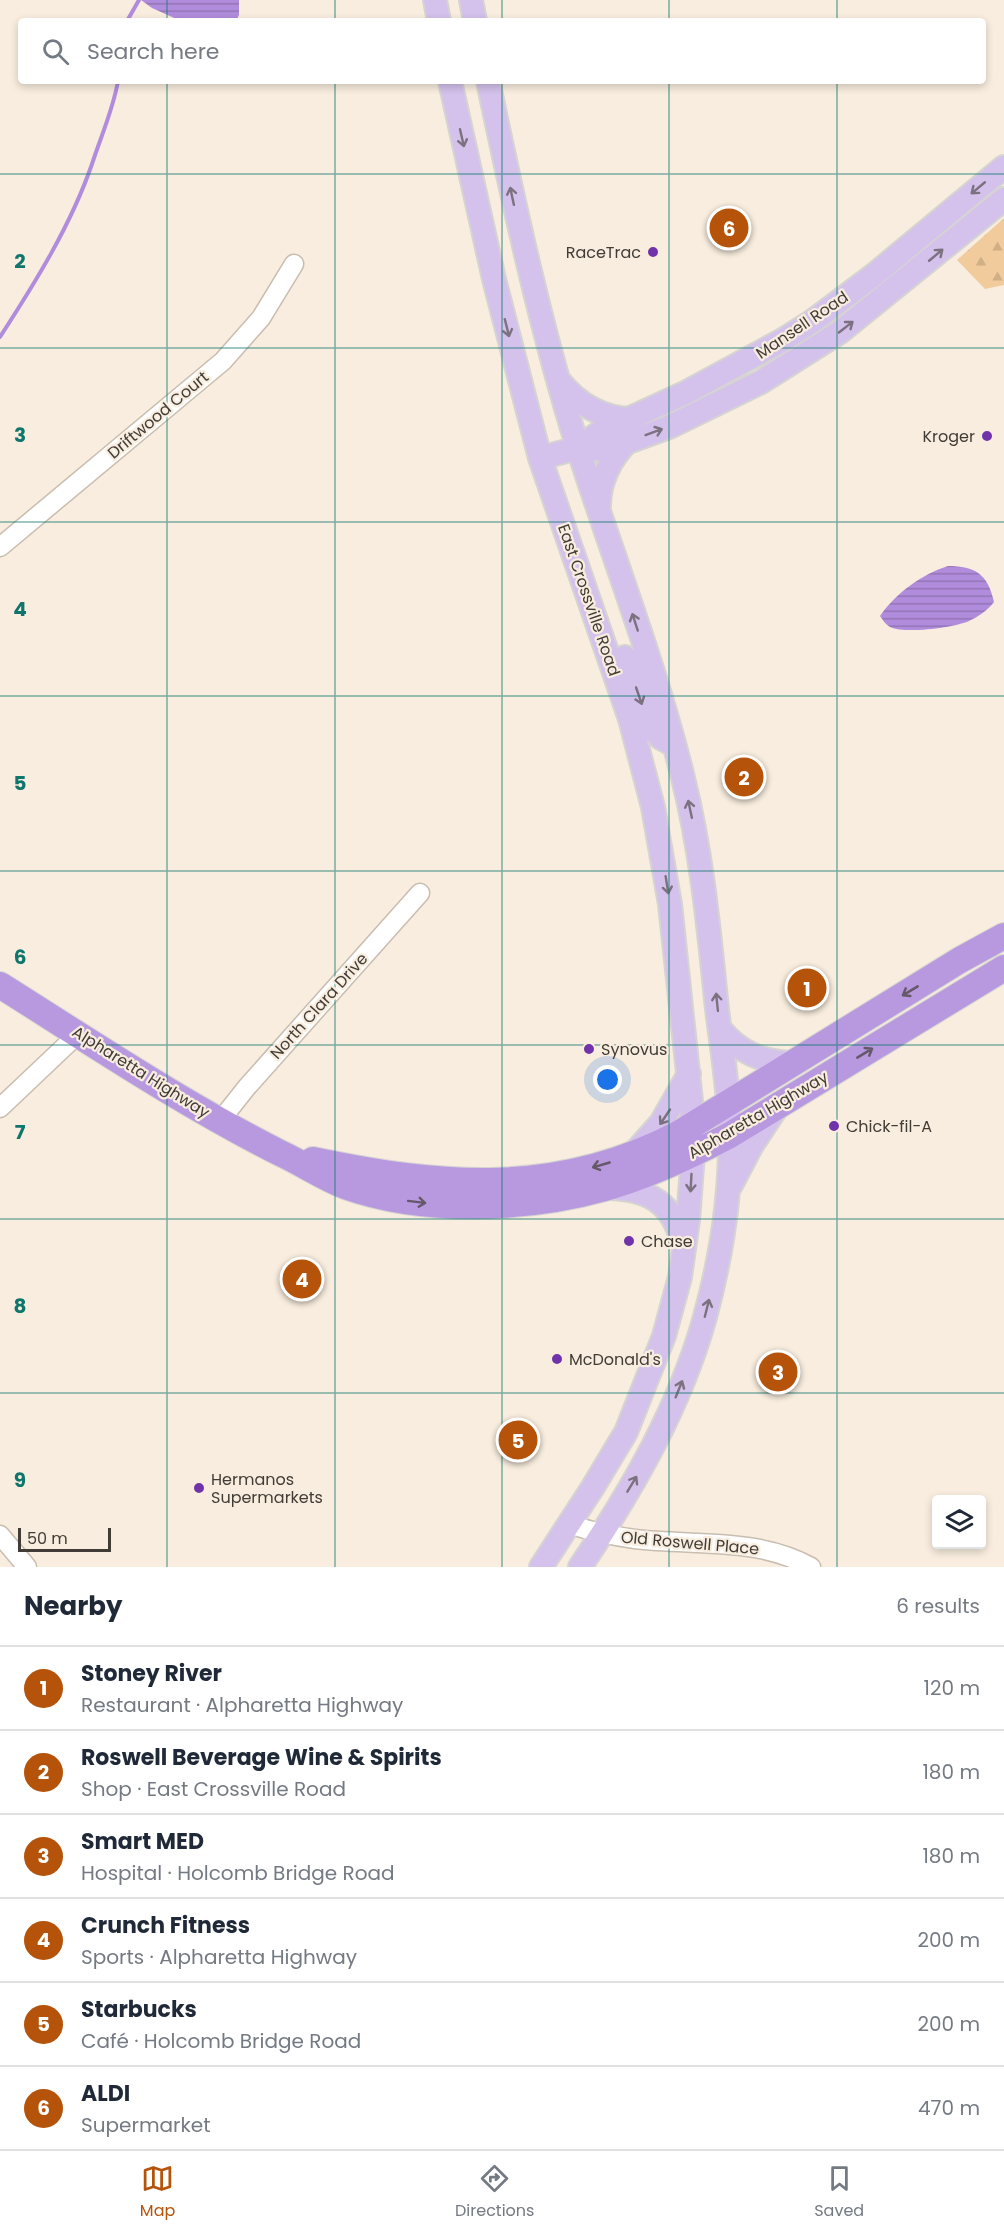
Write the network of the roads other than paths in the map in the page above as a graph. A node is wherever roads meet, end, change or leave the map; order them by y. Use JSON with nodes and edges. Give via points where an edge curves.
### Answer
{"nodes":[{"id":1,"x":435,"y":0,"type":"edge"},
{"id":2,"x":471,"y":0,"type":"edge"},
{"id":3,"x":438,"y":18,"type":"edge"},
{"id":4,"x":474,"y":18,"type":"edge"},
{"id":5,"x":451,"y":84,"type":"edge"},
{"id":6,"x":489,"y":84,"type":"edge"},
{"id":7,"x":1004,"y":167,"type":"edge"},
{"id":8,"x":1004,"y":199,"type":"edge"},
{"id":9,"x":294,"y":264,"type":"dead end"},
{"id":10,"x":559,"y":380,"type":"junction"},
{"id":11,"x":631,"y":419,"type":"junction"},
{"id":12,"x":627,"y":442,"type":"junction"},
{"id":13,"x":578,"y":447,"type":"junction"},
{"id":14,"x":540,"y":458,"type":"junction"},
{"id":15,"x":599,"y":511,"type":"junction"},
{"id":16,"x":0,"y":547,"type":"edge"},
{"id":17,"x":586,"y":588,"type":"junction"},
{"id":18,"x":674,"y":745,"type":"junction"},
{"id":19,"x":420,"y":893,"type":"dead end"},
{"id":20,"x":1004,"y":936,"type":"edge"},
{"id":21,"x":1004,"y":969,"type":"edge"},
{"id":22,"x":0,"y":985,"type":"edge"},
{"id":23,"x":720,"y":1029,"type":"junction"},
{"id":24,"x":78,"y":1034,"type":"junction"},
{"id":25,"x":793,"y":1063,"type":"junction"},
{"id":26,"x":689,"y":1074,"type":"junction"},
{"id":27,"x":728,"y":1102,"type":"junction"},
{"id":28,"x":778,"y":1106,"type":"junction"},
{"id":29,"x":0,"y":1108,"type":"edge"},
{"id":30,"x":220,"y":1121,"type":"junction"},
{"id":31,"x":693,"y":1125,"type":"junction"},
{"id":32,"x":730,"y":1135,"type":"junction"},
{"id":33,"x":284,"y":1154,"type":"junction"},
{"id":34,"x":693,"y":1154,"type":"junction"},
{"id":35,"x":632,"y":1155,"type":"junction"},
{"id":36,"x":404,"y":1177,"type":"junction"},
{"id":37,"x":607,"y":1187,"type":"junction"},
{"id":38,"x":368,"y":1192,"type":"junction"},
{"id":39,"x":727,"y":1194,"type":"junction"},
{"id":40,"x":684,"y":1250,"type":"junction"},
{"id":41,"x":568,"y":1524,"type":"junction"},
{"id":42,"x":602,"y":1534,"type":"junction"},
{"id":43,"x":0,"y":1535,"type":"edge"},
{"id":44,"x":27,"y":1567,"type":"edge"},
{"id":45,"x":541,"y":1567,"type":"edge"},
{"id":46,"x":580,"y":1567,"type":"edge"},
{"id":47,"x":811,"y":1567,"type":"edge"}],
"edges":[{"from":1,"to":3,"type":"main road"},
{"from":2,"to":4,"type":"main road"},
{"from":5,"to":14,"type":"main road","name":"East Crossville Road","one_way":true,"via":[[494,279]]},
{"from":10,"to":6,"type":"main road","one_way":true,"via":[[525,253]]},
{"from":7,"to":11,"type":"main road","name":"Mansell Road","one_way":true,"via":[[813,321],[743,364]]},
{"from":12,"to":8,"type":"main road","name":"Mansell Road","one_way":true,"via":[[721,403],[800,359],[840,332]]},
{"from":9,"to":16,"type":"street","name":"Driftwood Court","via":[[261,318],[223,361]]},
{"from":10,"to":11,"type":"main road","via":[[594,411]]},
{"from":10,"to":13,"type":"main road"},
{"from":11,"to":13,"type":"main road","name":"Mansell Road"},
{"from":12,"to":13,"type":"main road","name":"Mansell Road","via":[[606,450]]},
{"from":12,"to":15,"type":"main road","via":[[608,469]]},
{"from":13,"to":14,"type":"main road","name":"Mansell Road"},
{"from":13,"to":15,"type":"main road"},
{"from":14,"to":17,"type":"main road","name":"East Crossville Road"},
{"from":18,"to":15,"type":"main road","one_way":true},
{"from":17,"to":18,"type":"main road","one_way":true,"via":[[609,619],[651,728]]},
{"from":17,"to":26,"type":"main road","name":"East Crossville Road","one_way":true,"via":[[630,719],[653,807],[670,904]]},
{"from":23,"to":18,"type":"main road","one_way":true,"via":[[700,860]]},
{"from":19,"to":30,"type":"street","name":"North Clara Drive"},
{"from":20,"to":25,"type":"highway","name":"Alpharetta Highway","one_way":true},
{"from":28,"to":21,"type":"highway","name":"Alpharetta Highway","one_way":true},
{"from":22,"to":24,"type":"highway","name":"Alpharetta Highway"},
{"from":23,"to":25,"type":"main road","via":[[736,1046],[752,1055]]},
{"from":23,"to":27,"type":"main road"},
{"from":24,"to":29,"type":"street"},
{"from":24,"to":30,"type":"highway","name":"Alpharetta Highway"},
{"from":25,"to":27,"type":"highway","name":"Alpharetta Highway"},
{"from":26,"to":31,"type":"main road","name":"East Crossville Road"},
{"from":26,"to":35,"type":"main road","one_way":true,"via":[[662,1123]]},
{"from":27,"to":31,"type":"highway","name":"Alpharetta Highway"},
{"from":27,"to":32,"type":"main road"},
{"from":28,"to":32,"type":"highway","name":"Alpharetta Highway"},
{"from":28,"to":39,"type":"main road"},
{"from":30,"to":33,"type":"highway","name":"Alpharetta Highway"},
{"from":31,"to":34,"type":"main road","name":"East Crossville Road"},
{"from":31,"to":35,"type":"highway","name":"Alpharetta Highway"},
{"from":32,"to":34,"type":"highway","name":"Alpharetta Highway"},
{"from":32,"to":39,"type":"main road"},
{"from":33,"to":36,"type":"highway","name":"Alpharetta Highway"},
{"from":33,"to":38,"type":"highway","name":"Alpharetta Highway","via":[[344,1185]]},
{"from":34,"to":37,"type":"highway","name":"Alpharetta Highway"},
{"from":34,"to":40,"type":"main road","name":"East Crossville Road","one_way":true},
{"from":35,"to":36,"type":"highway","name":"Alpharetta Highway","one_way":true,"via":[[577,1172],[518,1181],[457,1182]]},
{"from":36,"to":38,"type":"highway","via":[[385,1181]]},
{"from":38,"to":37,"type":"highway","name":"Alpharetta Highway","one_way":true,"via":[[425,1203],[489,1205],[565,1197]]},
{"from":37,"to":40,"type":"main road","via":[[640,1192],[664,1206],[676,1222]]},
{"from":42,"to":39,"type":"main road","one_way":true,"via":[[654,1445],[695,1349],[712,1286]]},
{"from":40,"to":41,"type":"main road","name":"East Crossville Road","via":[[672,1308],[639,1401],[610,1459]]},
{"from":41,"to":42,"type":"street","name":"Old Roswell Place"},
{"from":41,"to":45,"type":"main road","name":"East Crossville Road"},
{"from":42,"to":46,"type":"main road"},
{"from":42,"to":47,"type":"street","name":"Old Roswell Place","via":[[762,1548]]},
{"from":43,"to":44,"type":"street"}]}
